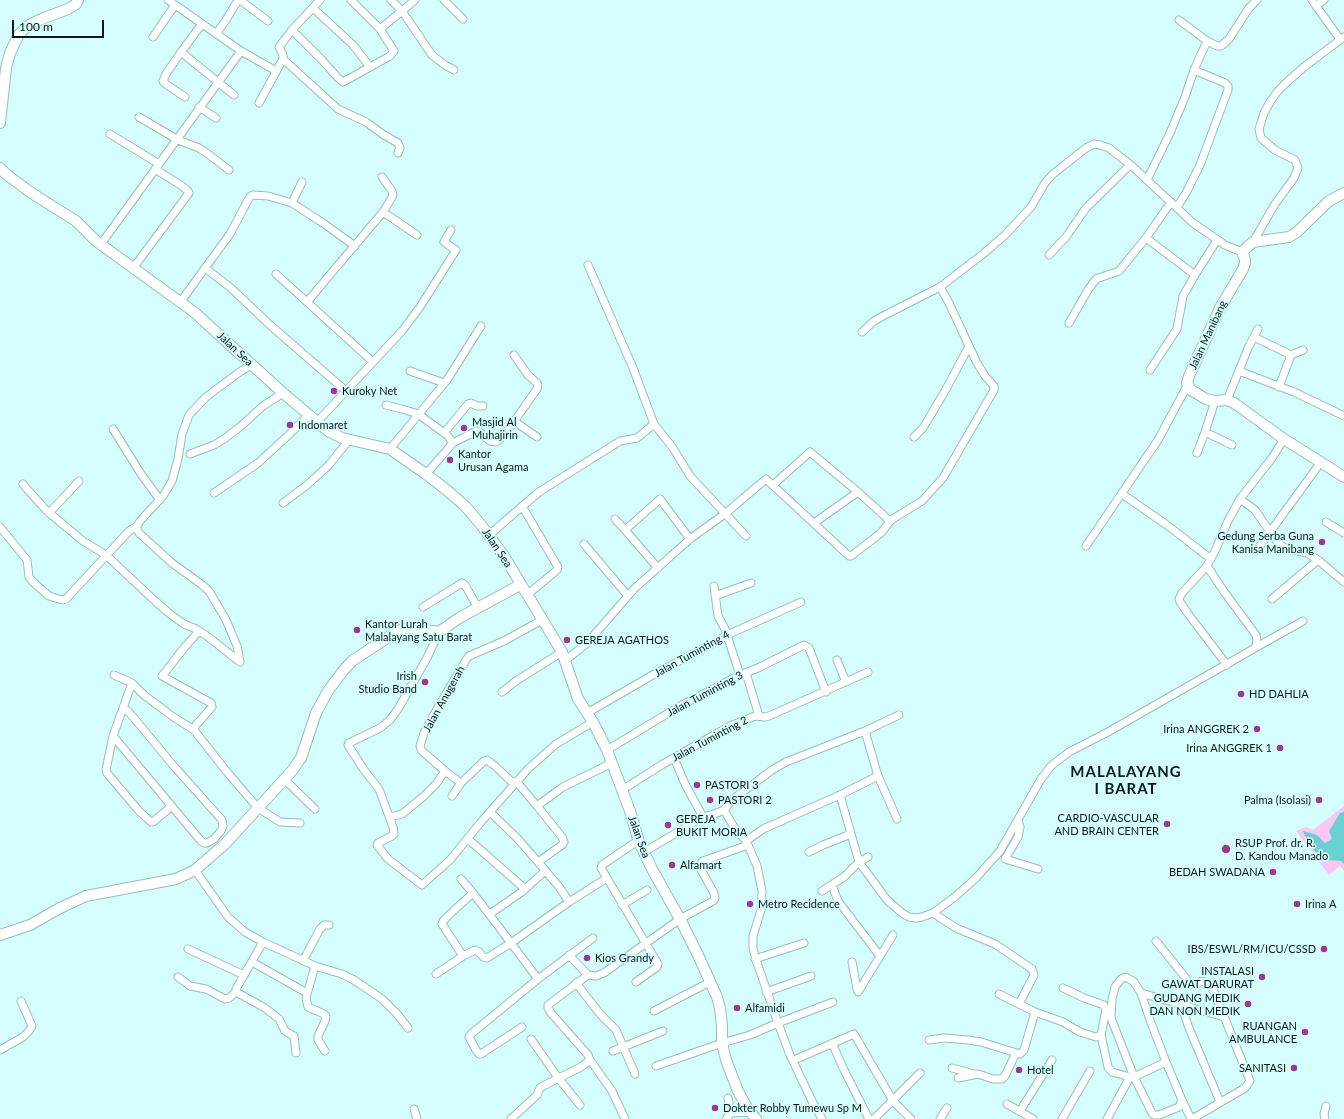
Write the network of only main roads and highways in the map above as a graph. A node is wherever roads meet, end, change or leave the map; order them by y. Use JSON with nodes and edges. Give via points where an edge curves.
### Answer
{"nodes":[{"id":1,"x":78,"y":1,"type":"edge"},
{"id":2,"x":2,"y":99,"type":"edge"},
{"id":3,"x":0,"y":122,"type":"edge"},
{"id":4,"x":0,"y":168,"type":"edge"},
{"id":5,"x":1344,"y":193,"type":"edge"},
{"id":6,"x":1344,"y":477,"type":"edge"},
{"id":7,"x":520,"y":585,"type":"junction"},
{"id":8,"x":0,"y":935,"type":"edge"},
{"id":9,"x":753,"y":1115,"type":"edge"}],
"edges":[{"from":1,"to":2,"type":"main road","via":[[68,9],[32,24],[18,36],[6,68]]},
{"from":2,"to":3,"type":"main road"},
{"from":4,"to":7,"type":"main road","name":"Jalan Sea","via":[[30,192],[76,221],[101,244],[181,301],[308,415],[332,433],[390,450],[449,492],[466,507],[489,535]]},
{"from":5,"to":6,"type":"main road","name":"Jalan Manibang","via":[[1330,201],[1289,237],[1253,242],[1246,247],[1242,252],[1245,263],[1220,308],[1186,383],[1191,390],[1206,399],[1227,400],[1242,408],[1284,439]]},
{"from":7,"to":8,"type":"main road","via":[[459,618],[439,632],[403,629],[352,661],[328,691],[316,713],[301,758],[285,780],[223,846],[196,870],[169,881],[86,896],[30,925]]},
{"from":7,"to":9,"type":"main road","name":"Jalan Sea","via":[[564,656],[578,700],[607,750],[644,852],[710,982],[720,1008],[722,1043],[726,1060],[738,1091]]}]}
